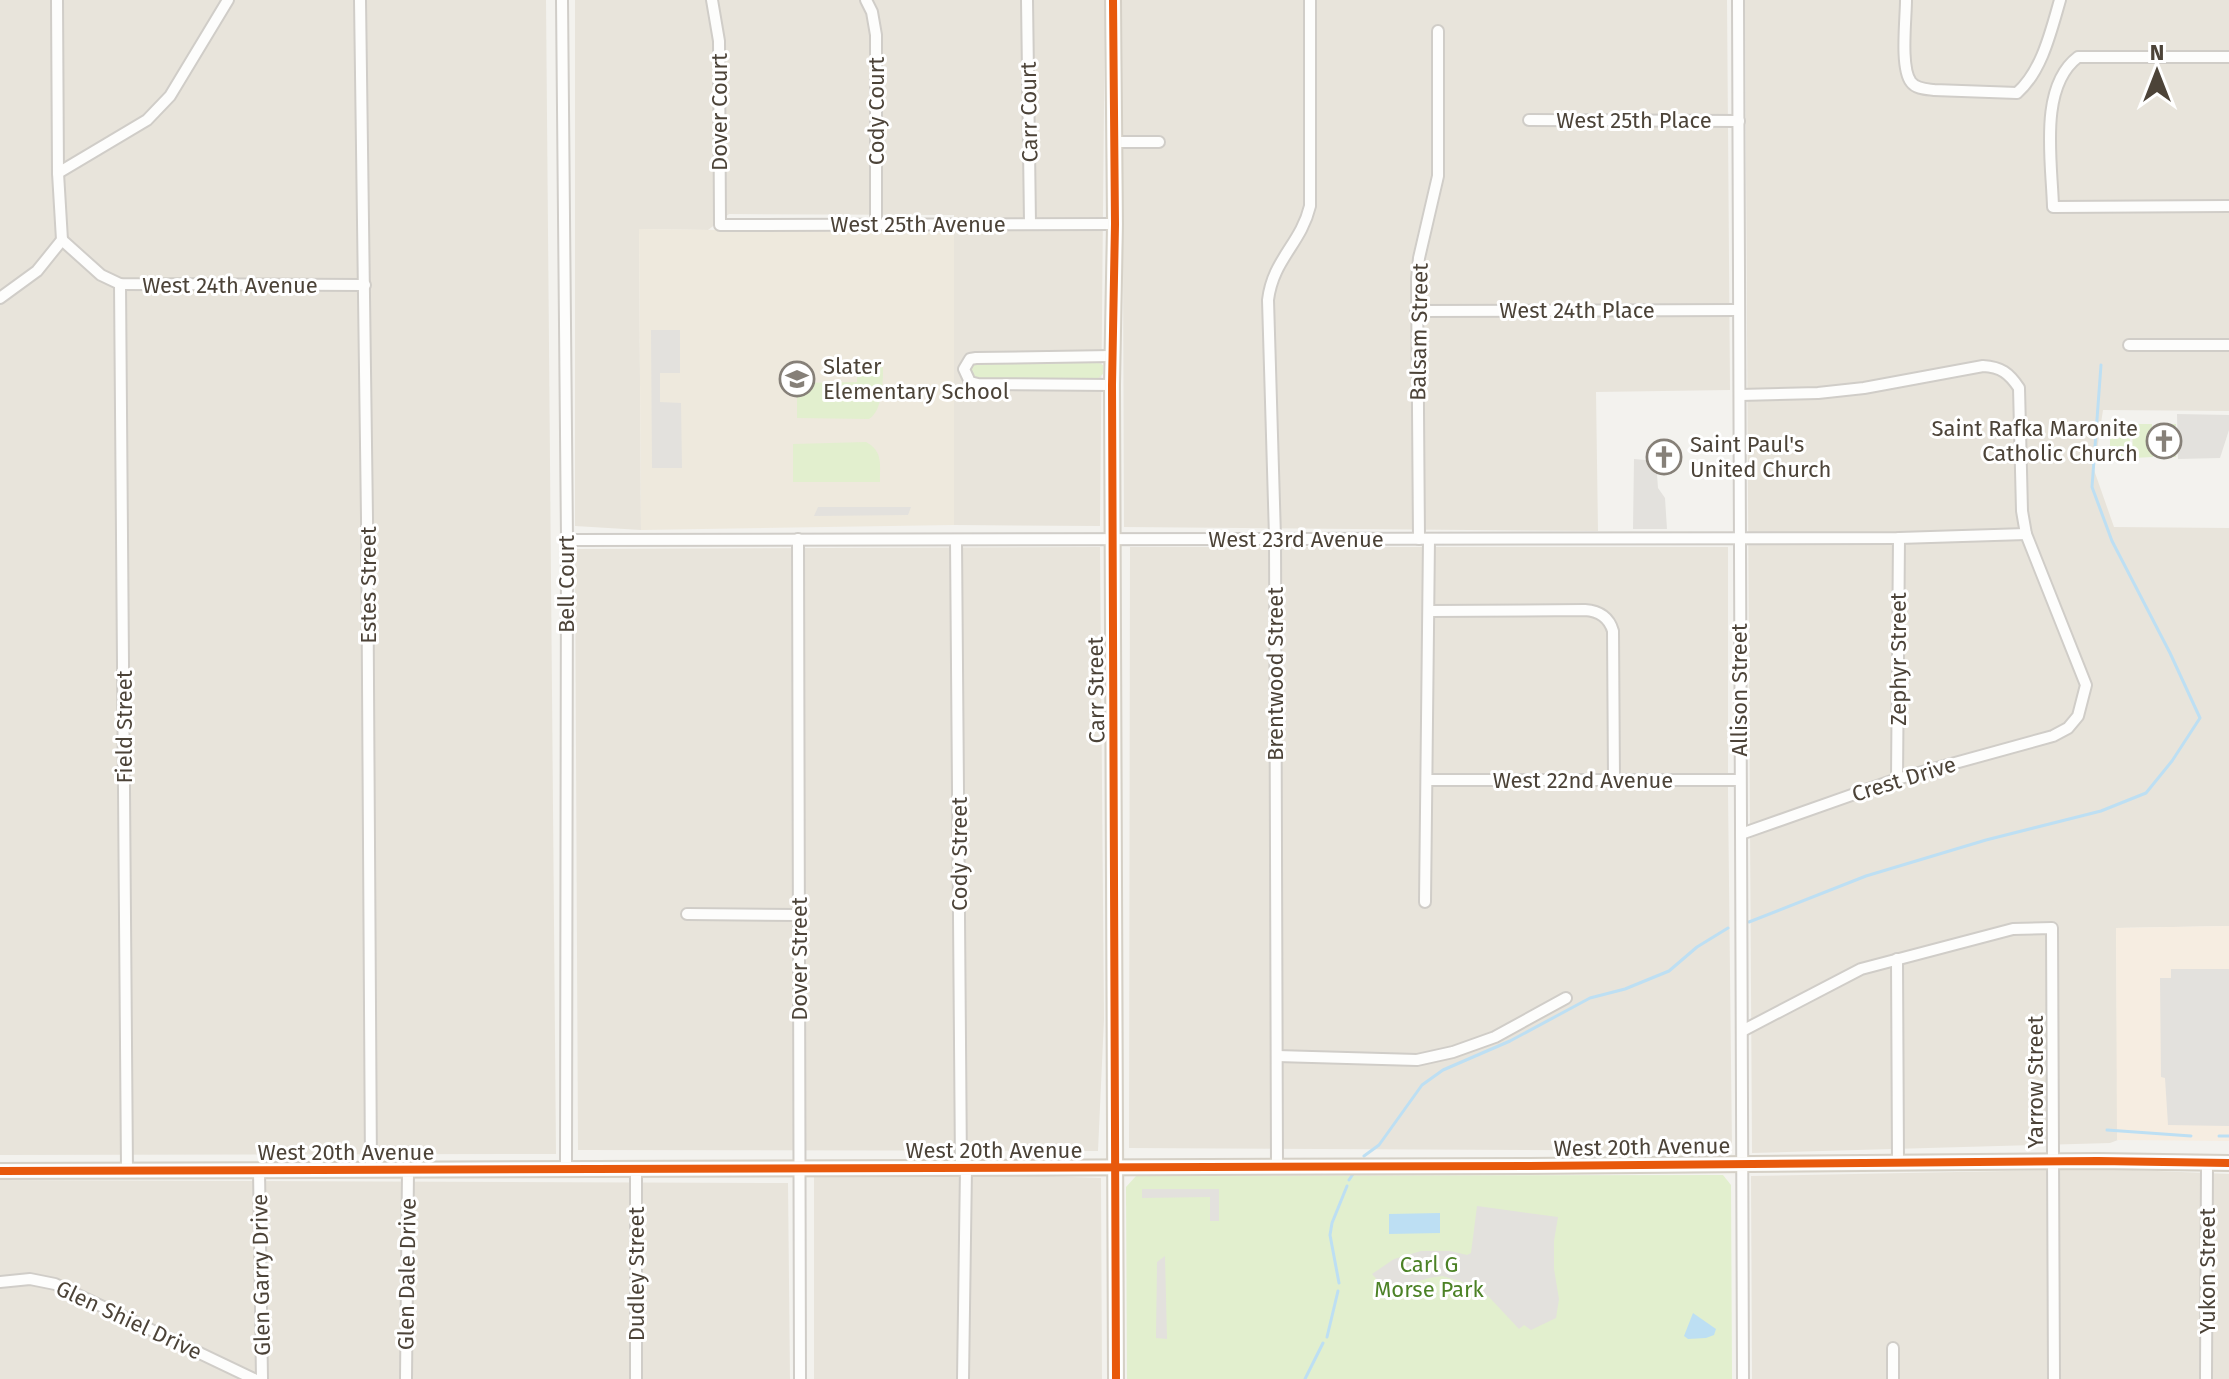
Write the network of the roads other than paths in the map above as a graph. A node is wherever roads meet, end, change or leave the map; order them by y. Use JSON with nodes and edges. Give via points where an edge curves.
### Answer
{"nodes":[{"id":1,"x":57,"y":0,"type":"edge"},
{"id":2,"x":228,"y":0,"type":"edge"},
{"id":3,"x":360,"y":0,"type":"edge"},
{"id":4,"x":562,"y":0,"type":"edge"},
{"id":5,"x":712,"y":0,"type":"edge"},
{"id":6,"x":866,"y":0,"type":"edge"},
{"id":7,"x":1027,"y":0,"type":"edge"},
{"id":8,"x":1113,"y":0,"type":"edge"},
{"id":9,"x":1310,"y":0,"type":"edge"},
{"id":10,"x":1738,"y":0,"type":"edge"},
{"id":11,"x":1906,"y":0,"type":"edge"},
{"id":12,"x":2060,"y":0,"type":"edge"},
{"id":13,"x":1438,"y":31,"type":"dead end"},
{"id":14,"x":2229,"y":57,"type":"edge"},
{"id":15,"x":1529,"y":120,"type":"dead end"},
{"id":16,"x":1739,"y":121,"type":"junction"},
{"id":17,"x":1115,"y":142,"type":"junction"},
{"id":18,"x":1159,"y":142,"type":"dead end"},
{"id":19,"x":58,"y":173,"type":"junction"},
{"id":20,"x":2229,"y":206,"type":"edge"},
{"id":21,"x":1030,"y":223,"type":"junction"},
{"id":22,"x":876,"y":224,"type":"junction"},
{"id":23,"x":1115,"y":224,"type":"junction"},
{"id":24,"x":720,"y":225,"type":"joint"},
{"id":25,"x":62,"y":240,"type":"junction"},
{"id":26,"x":120,"y":284,"type":"junction"},
{"id":27,"x":365,"y":285,"type":"junction"},
{"id":28,"x":0,"y":298,"type":"edge"},
{"id":29,"x":1739,"y":310,"type":"junction"},
{"id":30,"x":1416,"y":311,"type":"junction"},
{"id":31,"x":2129,"y":345,"type":"dead end"},
{"id":32,"x":2229,"y":345,"type":"edge"},
{"id":33,"x":1112,"y":356,"type":"junction"},
{"id":34,"x":1112,"y":385,"type":"junction"},
{"id":35,"x":1740,"y":395,"type":"junction"},
{"id":36,"x":2026,"y":534,"type":"junction"},
{"id":37,"x":1275,"y":537,"type":"junction"},
{"id":38,"x":1739,"y":537,"type":"junction"},
{"id":39,"x":1899,"y":538,"type":"junction"},
{"id":40,"x":798,"y":539,"type":"junction"},
{"id":41,"x":1424,"y":539,"type":"junction"},
{"id":42,"x":567,"y":540,"type":"junction"},
{"id":43,"x":956,"y":540,"type":"junction"},
{"id":44,"x":1113,"y":540,"type":"junction"},
{"id":45,"x":1429,"y":611,"type":"junction"},
{"id":46,"x":1897,"y":779,"type":"junction"},
{"id":47,"x":1427,"y":780,"type":"junction"},
{"id":48,"x":1614,"y":780,"type":"junction"},
{"id":49,"x":1740,"y":780,"type":"junction"},
{"id":50,"x":1741,"y":834,"type":"junction"},
{"id":51,"x":1425,"y":902,"type":"dead end"},
{"id":52,"x":687,"y":914,"type":"dead end"},
{"id":53,"x":799,"y":915,"type":"junction"},
{"id":54,"x":1897,"y":959,"type":"junction"},
{"id":55,"x":1566,"y":998,"type":"dead end"},
{"id":56,"x":1742,"y":1031,"type":"junction"},
{"id":57,"x":1277,"y":1056,"type":"junction"},
{"id":58,"x":2053,"y":1162,"type":"junction"},
{"id":59,"x":1898,"y":1163,"type":"junction"},
{"id":60,"x":2207,"y":1163,"type":"junction"},
{"id":61,"x":2229,"y":1163,"type":"edge"},
{"id":62,"x":1742,"y":1164,"type":"junction"},
{"id":63,"x":1115,"y":1167,"type":"junction"},
{"id":64,"x":1277,"y":1167,"type":"junction"},
{"id":65,"x":799,"y":1168,"type":"junction"},
{"id":66,"x":964,"y":1168,"type":"junction"},
{"id":67,"x":566,"y":1169,"type":"junction"},
{"id":68,"x":636,"y":1169,"type":"junction"},
{"id":69,"x":127,"y":1170,"type":"junction"},
{"id":70,"x":259,"y":1170,"type":"junction"},
{"id":71,"x":371,"y":1170,"type":"junction"},
{"id":72,"x":408,"y":1170,"type":"junction"},
{"id":73,"x":0,"y":1171,"type":"edge"},
{"id":74,"x":0,"y":1282,"type":"edge"},
{"id":75,"x":1893,"y":1348,"type":"dead end"},
{"id":76,"x":254,"y":1379,"type":"edge"},
{"id":77,"x":262,"y":1379,"type":"edge"},
{"id":78,"x":406,"y":1379,"type":"edge"},
{"id":79,"x":636,"y":1379,"type":"edge"},
{"id":80,"x":800,"y":1379,"type":"edge"},
{"id":81,"x":963,"y":1379,"type":"edge"},
{"id":82,"x":1116,"y":1379,"type":"edge"},
{"id":83,"x":1743,"y":1379,"type":"edge"},
{"id":84,"x":1893,"y":1379,"type":"edge"},
{"id":85,"x":2054,"y":1379,"type":"edge"},
{"id":86,"x":2206,"y":1379,"type":"edge"}],
"edges":[{"from":1,"to":19,"type":"street"},
{"from":2,"to":19,"type":"street","via":[[170,96],[147,120]]},
{"from":3,"to":27,"type":"street","name":"Estes Street"},
{"from":4,"to":42,"type":"street","name":"Bell Court"},
{"from":5,"to":24,"type":"street","name":"Dover Court","via":[[719,41]]},
{"from":6,"to":22,"type":"street","name":"Cody Court","via":[[876,35]]},
{"from":7,"to":21,"type":"street","name":"Carr Court"},
{"from":8,"to":17,"type":"street","name":"Carr Street"},
{"from":9,"to":37,"type":"street","name":"Brentwood Street","via":[[1310,206],[1306,222],[1273,274],[1268,300]]},
{"from":10,"to":16,"type":"street","name":"Allison Street"},
{"from":11,"to":12,"type":"street","via":[[1905,65],[1911,82],[1921,89],[2017,93],[2047,43]]},
{"from":13,"to":30,"type":"street","name":"Balsam Street","via":[[1438,176],[1419,258]]},
{"from":14,"to":20,"type":"street","via":[[2078,57],[2053,98],[2053,207]]},
{"from":15,"to":16,"type":"street","name":"West 25th Place"},
{"from":16,"to":29,"type":"street","name":"Allison Street"},
{"from":17,"to":18,"type":"street"},
{"from":17,"to":23,"type":"street","name":"Carr Street"},
{"from":19,"to":25,"type":"street"},
{"from":21,"to":22,"type":"street","name":"West 25th Avenue"},
{"from":21,"to":23,"type":"street","name":"West 25th Avenue"},
{"from":22,"to":24,"type":"street","name":"West 25th Avenue"},
{"from":23,"to":33,"type":"street","name":"Carr Street"},
{"from":25,"to":26,"type":"street","name":"West 24th Avenue","via":[[101,275]]},
{"from":25,"to":28,"type":"street","via":[[37,271]]},
{"from":26,"to":27,"type":"street","name":"West 24th Avenue"},
{"from":26,"to":69,"type":"street","name":"Field Street"},
{"from":27,"to":71,"type":"street","name":"Estes Street"},
{"from":29,"to":30,"type":"street","name":"West 24th Place"},
{"from":29,"to":35,"type":"street","name":"Allison Street"},
{"from":30,"to":41,"type":"street","name":"Balsam Street"},
{"from":31,"to":32,"type":"street"},
{"from":33,"to":34,"type":"street","name":"Carr Street"},
{"from":33,"to":34,"type":"street","via":[[976,358],[964,369],[970,382],[978,384]]},
{"from":34,"to":44,"type":"street","name":"Carr Street"},
{"from":35,"to":36,"type":"street","via":[[1864,388],[1983,366],[2007,372],[2019,388]]},
{"from":35,"to":38,"type":"street","name":"Allison Street"},
{"from":36,"to":39,"type":"street","name":"West 23rd Avenue"},
{"from":36,"to":46,"type":"street","name":"Crest Drive","via":[[2086,685],[2081,708],[2068,728],[2053,736]]},
{"from":37,"to":41,"type":"street","name":"West 23rd Avenue"},
{"from":37,"to":44,"type":"street","name":"West 23rd Avenue"},
{"from":37,"to":57,"type":"street","name":"Brentwood Street"},
{"from":38,"to":39,"type":"street","name":"West 23rd Avenue"},
{"from":38,"to":41,"type":"street","name":"West 23rd Avenue"},
{"from":38,"to":49,"type":"street","name":"Allison Street"},
{"from":39,"to":46,"type":"street","name":"Zephyr Street"},
{"from":40,"to":42,"type":"street","name":"West 23rd Avenue"},
{"from":40,"to":43,"type":"street","name":"West 23rd Avenue"},
{"from":40,"to":53,"type":"street","name":"Dover Street"},
{"from":41,"to":45,"type":"street","name":"Balsam Street"},
{"from":42,"to":67,"type":"street","name":"Bell Court"},
{"from":43,"to":44,"type":"street","name":"West 23rd Avenue"},
{"from":43,"to":66,"type":"street","name":"Cody Street"},
{"from":44,"to":63,"type":"street","name":"Carr Street"},
{"from":45,"to":47,"type":"street","name":"Balsam Street"},
{"from":45,"to":48,"type":"street","via":[[1595,610],[1610,621]]},
{"from":46,"to":50,"type":"street","name":"Crest Drive"},
{"from":47,"to":48,"type":"street","name":"West 22nd Avenue"},
{"from":47,"to":51,"type":"street","name":"Balsam Street"},
{"from":48,"to":49,"type":"street","name":"West 22nd Avenue"},
{"from":49,"to":50,"type":"street","name":"Allison Street"},
{"from":50,"to":56,"type":"street","name":"Allison Street"},
{"from":52,"to":53,"type":"street"},
{"from":53,"to":65,"type":"street","name":"Dover Street"},
{"from":54,"to":56,"type":"street","via":[[1861,969]]},
{"from":54,"to":58,"type":"street","name":"Yarrow Street","via":[[2013,929],[2052,928]]},
{"from":54,"to":59,"type":"street"},
{"from":55,"to":57,"type":"street","via":[[1495,1037],[1417,1060]]},
{"from":56,"to":62,"type":"street","name":"Allison Street"},
{"from":57,"to":64,"type":"street","name":"Brentwood Street"},
{"from":58,"to":59,"type":"street","name":"West 20th Avenue"},
{"from":58,"to":60,"type":"street","name":"West 20th Avenue"},
{"from":58,"to":85,"type":"street","name":"Yarrow Street"},
{"from":59,"to":62,"type":"street","name":"West 20th Avenue"},
{"from":60,"to":61,"type":"street","name":"West 20th Avenue"},
{"from":60,"to":86,"type":"street","name":"Yukon Street"},
{"from":62,"to":64,"type":"street","name":"West 20th Avenue"},
{"from":62,"to":83,"type":"street","name":"Allison Street"},
{"from":63,"to":64,"type":"street","name":"West 20th Avenue"},
{"from":63,"to":66,"type":"street","name":"West 20th Avenue"},
{"from":63,"to":82,"type":"street","name":"Carr Street"},
{"from":65,"to":66,"type":"street","name":"West 20th Avenue"},
{"from":65,"to":68,"type":"street","name":"West 20th Avenue"},
{"from":65,"to":80,"type":"street","name":"Dover Street"},
{"from":66,"to":81,"type":"street","name":"Cody Street"},
{"from":67,"to":68,"type":"street","name":"West 20th Avenue"},
{"from":67,"to":72,"type":"street","name":"West 20th Avenue"},
{"from":68,"to":79,"type":"street","name":"Dudley Street"},
{"from":69,"to":70,"type":"street","name":"West 20th Avenue"},
{"from":69,"to":73,"type":"street","name":"West 20th Avenue"},
{"from":70,"to":71,"type":"street","name":"West 20th Avenue"},
{"from":70,"to":77,"type":"street","name":"Glen Garry Drive"},
{"from":71,"to":72,"type":"street","name":"West 20th Avenue"},
{"from":72,"to":78,"type":"street","name":"Glen Dale Drive"},
{"from":74,"to":76,"type":"street","name":"Glen Shiel Drive","via":[[30,1279],[55,1284]]},
{"from":75,"to":84,"type":"street"}]}
